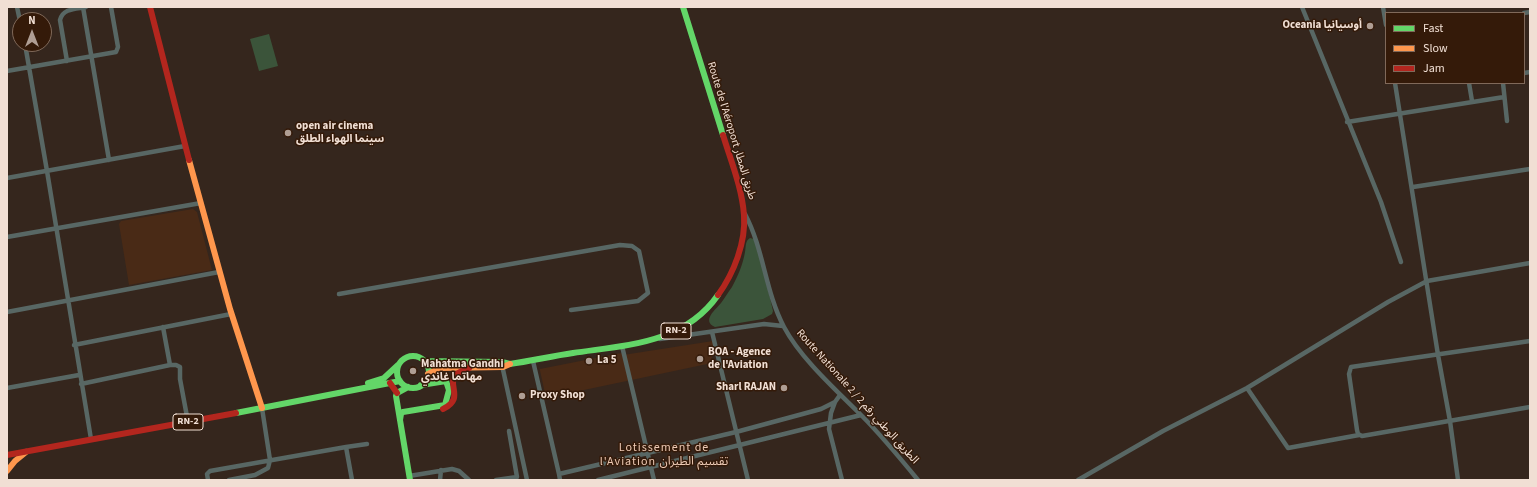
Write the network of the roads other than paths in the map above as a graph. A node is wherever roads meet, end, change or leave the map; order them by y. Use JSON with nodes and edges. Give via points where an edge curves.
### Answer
{"nodes":[{"id":1,"x":84,"y":7,"type":"edge"},
{"id":2,"x":111,"y":7,"type":"edge"},
{"id":3,"x":150,"y":7,"type":"edge"},
{"id":4,"x":683,"y":7,"type":"edge"},
{"id":5,"x":1302,"y":7,"type":"edge"},
{"id":6,"x":1383,"y":7,"type":"edge"},
{"id":7,"x":1385,"y":19,"type":"edge"},
{"id":8,"x":26,"y":52,"type":"edge"},
{"id":9,"x":92,"y":57,"type":"junction"},
{"id":10,"x":67,"y":61,"type":"junction"},
{"id":11,"x":29,"y":67,"type":"junction"},
{"id":12,"x":7,"y":71,"type":"edge"},
{"id":13,"x":1395,"y":84,"type":"edge"},
{"id":14,"x":1469,"y":84,"type":"edge"},
{"id":15,"x":1503,"y":84,"type":"edge"},
{"id":16,"x":1504,"y":96,"type":"junction"},
{"id":17,"x":1472,"y":101,"type":"junction"},
{"id":18,"x":1400,"y":112,"type":"junction"},
{"id":19,"x":1507,"y":121,"type":"dead end"},
{"id":20,"x":1347,"y":122,"type":"junction"},
{"id":21,"x":185,"y":146,"type":"junction"},
{"id":22,"x":109,"y":160,"type":"junction"},
{"id":23,"x":1530,"y":169,"type":"edge"},
{"id":24,"x":47,"y":171,"type":"junction"},
{"id":25,"x":7,"y":178,"type":"edge"},
{"id":26,"x":1413,"y":187,"type":"junction"},
{"id":27,"x":201,"y":203,"type":"junction"},
{"id":28,"x":744,"y":213,"type":"junction"},
{"id":29,"x":56,"y":229,"type":"junction"},
{"id":30,"x":7,"y":237,"type":"edge"},
{"id":31,"x":1401,"y":262,"type":"dead end"},
{"id":32,"x":1530,"y":263,"type":"edge"},
{"id":33,"x":219,"y":272,"type":"junction"},
{"id":34,"x":1427,"y":281,"type":"junction"},
{"id":35,"x":339,"y":294,"type":"dead end"},
{"id":36,"x":68,"y":300,"type":"junction"},
{"id":37,"x":571,"y":310,"type":"dead end"},
{"id":38,"x":7,"y":312,"type":"edge"},
{"id":39,"x":231,"y":314,"type":"junction"},
{"id":40,"x":783,"y":326,"type":"junction"},
{"id":41,"x":164,"y":327,"type":"junction"},
{"id":42,"x":712,"y":332,"type":"junction"},
{"id":43,"x":655,"y":340,"type":"junction"},
{"id":44,"x":1530,"y":341,"type":"edge"},
{"id":45,"x":74,"y":345,"type":"junction"},
{"id":46,"x":622,"y":346,"type":"junction"},
{"id":47,"x":1438,"y":355,"type":"junction"},
{"id":48,"x":534,"y":360,"type":"junction"},
{"id":49,"x":424,"y":361,"type":"junction"},
{"id":50,"x":502,"y":364,"type":"junction"},
{"id":51,"x":170,"y":365,"type":"junction"},
{"id":52,"x":398,"y":365,"type":"junction"},
{"id":53,"x":468,"y":368,"type":"junction"},
{"id":54,"x":428,"y":374,"type":"junction"},
{"id":55,"x":80,"y":375,"type":"junction"},
{"id":56,"x":400,"y":381,"type":"junction"},
{"id":57,"x":390,"y":383,"type":"junction"},
{"id":58,"x":81,"y":384,"type":"junction"},
{"id":59,"x":421,"y":385,"type":"junction"},
{"id":60,"x":408,"y":386,"type":"junction"},
{"id":61,"x":7,"y":388,"type":"edge"},
{"id":62,"x":1247,"y":388,"type":"junction"},
{"id":63,"x":347,"y":391,"type":"junction"},
{"id":64,"x":397,"y":393,"type":"junction"},
{"id":65,"x":840,"y":395,"type":"junction"},
{"id":66,"x":835,"y":402,"type":"junction"},
{"id":67,"x":1530,"y":407,"type":"edge"},
{"id":68,"x":262,"y":408,"type":"junction"},
{"id":69,"x":861,"y":415,"type":"junction"},
{"id":70,"x":400,"y":420,"type":"junction"},
{"id":71,"x":1450,"y":421,"type":"junction"},
{"id":72,"x":188,"y":422,"type":"junction"},
{"id":73,"x":829,"y":424,"type":"junction"},
{"id":74,"x":509,"y":431,"type":"dead end"},
{"id":75,"x":736,"y":432,"type":"junction"},
{"id":76,"x":1359,"y":435,"type":"junction"},
{"id":77,"x":91,"y":439,"type":"junction"},
{"id":78,"x":367,"y":444,"type":"dead end"},
{"id":79,"x":740,"y":446,"type":"junction"},
{"id":80,"x":346,"y":447,"type":"junction"},
{"id":81,"x":27,"y":451,"type":"junction"},
{"id":82,"x":647,"y":452,"type":"junction"},
{"id":83,"x":7,"y":455,"type":"edge"},
{"id":84,"x":270,"y":460,"type":"junction"},
{"id":85,"x":650,"y":467,"type":"junction"},
{"id":86,"x":441,"y":470,"type":"junction"},
{"id":87,"x":7,"y":471,"type":"edge"},
{"id":88,"x":559,"y":474,"type":"junction"},
{"id":89,"x":409,"y":478,"type":"edge"},
{"id":90,"x":208,"y":480,"type":"edge"},
{"id":91,"x":229,"y":480,"type":"edge"},
{"id":92,"x":352,"y":480,"type":"edge"},
{"id":93,"x":440,"y":480,"type":"edge"},
{"id":94,"x":468,"y":480,"type":"edge"},
{"id":95,"x":496,"y":480,"type":"edge"},
{"id":96,"x":527,"y":480,"type":"edge"},
{"id":97,"x":560,"y":480,"type":"edge"},
{"id":98,"x":598,"y":480,"type":"edge"},
{"id":99,"x":654,"y":480,"type":"edge"},
{"id":100,"x":748,"y":480,"type":"edge"},
{"id":101,"x":842,"y":480,"type":"edge"},
{"id":102,"x":918,"y":480,"type":"edge"},
{"id":103,"x":1078,"y":480,"type":"edge"},
{"id":104,"x":1458,"y":480,"type":"edge"}],
"edges":[{"from":1,"to":9,"type":"street"},
{"from":1,"to":10,"type":"street","via":[[68,10],[61,16]]},
{"from":2,"to":9,"type":"street","via":[[117,50]]},
{"from":3,"to":21,"type":"main road"},
{"from":4,"to":28,"type":"main road","name":"Route de l'Aéroport طريق المطار","number":"RN-2","via":[[739,188]]},
{"from":5,"to":20,"type":"street"},
{"from":6,"to":7,"type":"street"},
{"from":8,"to":11,"type":"street"},
{"from":9,"to":10,"type":"street"},
{"from":9,"to":22,"type":"street"},
{"from":10,"to":11,"type":"street"},
{"from":11,"to":12,"type":"street"},
{"from":11,"to":24,"type":"street"},
{"from":13,"to":18,"type":"street"},
{"from":14,"to":17,"type":"street"},
{"from":15,"to":16,"type":"street"},
{"from":16,"to":17,"type":"street"},
{"from":16,"to":19,"type":"street"},
{"from":17,"to":18,"type":"street"},
{"from":18,"to":20,"type":"street"},
{"from":18,"to":26,"type":"street"},
{"from":20,"to":31,"type":"street"},
{"from":21,"to":22,"type":"street"},
{"from":21,"to":27,"type":"main road"},
{"from":22,"to":24,"type":"street"},
{"from":23,"to":26,"type":"street"},
{"from":24,"to":25,"type":"street"},
{"from":24,"to":29,"type":"street"},
{"from":26,"to":34,"type":"street"},
{"from":27,"to":29,"type":"street"},
{"from":27,"to":33,"type":"main road"},
{"from":28,"to":40,"type":"street","name":"Route Nationale 2 / الطريق الوطني رقم 2","via":[[759,247]]},
{"from":28,"to":43,"type":"main road","name":"Route de l'Aéroport طريق المطار","number":"RN-2","via":[[743,238],[739,254],[727,283],[718,296],[695,320]]},
{"from":29,"to":30,"type":"street"},
{"from":29,"to":36,"type":"street"},
{"from":32,"to":34,"type":"street"},
{"from":33,"to":36,"type":"street"},
{"from":33,"to":39,"type":"main road"},
{"from":34,"to":47,"type":"street"},
{"from":34,"to":62,"type":"street"},
{"from":35,"to":37,"type":"street","via":[[620,245],[632,246],[640,251],[648,293],[638,301]]},
{"from":36,"to":38,"type":"street"},
{"from":36,"to":45,"type":"street"},
{"from":39,"to":41,"type":"street"},
{"from":39,"to":68,"type":"main road"},
{"from":40,"to":42,"type":"street","via":[[764,324]]},
{"from":40,"to":65,"type":"street","name":"Route Nationale 2 / الطريق الوطني رقم 2","via":[[794,344]]},
{"from":41,"to":45,"type":"street"},
{"from":41,"to":51,"type":"street"},
{"from":42,"to":43,"type":"street"},
{"from":42,"to":75,"type":"street"},
{"from":43,"to":46,"type":"main road","name":"Route de l'Aéroport طريق المطار","number":"RN-2"},
{"from":44,"to":47,"type":"street"},
{"from":45,"to":55,"type":"street"},
{"from":46,"to":48,"type":"main road","name":"Route de l'Aéroport طريق المطار","number":"RN-2"},
{"from":46,"to":82,"type":"street"},
{"from":47,"to":71,"type":"street"},
{"from":47,"to":76,"type":"street","via":[[1351,367],[1349,374]]},
{"from":48,"to":50,"type":"main road","name":"Route de l'Aéroport طريق المطار","number":"RN-2"},
{"from":48,"to":88,"type":"street"},
{"from":49,"to":50,"type":"main road","name":"Route de l'Aéroport طريق المطار","number":"RN-2"},
{"from":49,"to":52,"type":"main road","number":"RN-2","via":[[409,356]]},
{"from":49,"to":54,"type":"main road"},
{"from":50,"to":53,"type":"main road","name":"Route de l'Aéroport طريق المطار","number":"RN-2"},
{"from":50,"to":96,"type":"street"},
{"from":51,"to":58,"type":"street"},
{"from":51,"to":72,"type":"street","via":[[180,367]]},
{"from":52,"to":56,"type":"main road"},
{"from":52,"to":63,"type":"main road","number":"RN-2","via":[[384,378]]},
{"from":53,"to":54,"type":"main road","name":"Route de l'Aéroport طريق المطار","number":"RN-2","via":[[440,368]]},
{"from":53,"to":70,"type":"main road","via":[[456,375],[455,394],[451,405],[444,409],[403,416]]},
{"from":54,"to":59,"type":"main road"},
{"from":55,"to":58,"type":"street"},
{"from":55,"to":61,"type":"street"},
{"from":56,"to":57,"type":"main road","number":"RN-2"},
{"from":56,"to":60,"type":"main road"},
{"from":57,"to":63,"type":"main road","number":"RN-2"},
{"from":57,"to":64,"type":"main road"},
{"from":58,"to":77,"type":"street"},
{"from":59,"to":60,"type":"main road"},
{"from":59,"to":70,"type":"main road","via":[[446,381],[450,385],[446,405],[403,412],[400,414]]},
{"from":60,"to":64,"type":"main road"},
{"from":62,"to":76,"type":"street","via":[[1288,448]]},
{"from":62,"to":103,"type":"street","via":[[1163,431]]},
{"from":63,"to":68,"type":"main road","number":"RN-2"},
{"from":64,"to":70,"type":"main road"},
{"from":65,"to":66,"type":"street"},
{"from":65,"to":69,"type":"street","name":"Route Nationale 2 / الطريق الوطني رقم 2"},
{"from":66,"to":73,"type":"street"},
{"from":66,"to":75,"type":"street","via":[[821,410]]},
{"from":67,"to":71,"type":"street"},
{"from":68,"to":72,"type":"main road","number":"RN-2"},
{"from":68,"to":84,"type":"street"},
{"from":69,"to":73,"type":"street"},
{"from":69,"to":102,"type":"street","name":"Route Nationale 2 / الطريق الوطني رقم 2"},
{"from":70,"to":89,"type":"main road"},
{"from":71,"to":76,"type":"street"},
{"from":71,"to":104,"type":"street"},
{"from":72,"to":77,"type":"main road","number":"RN-2"},
{"from":73,"to":79,"type":"street"},
{"from":73,"to":101,"type":"street"},
{"from":74,"to":95,"type":"street","via":[[517,477]]},
{"from":75,"to":79,"type":"street"},
{"from":75,"to":82,"type":"street"},
{"from":77,"to":81,"type":"main road","number":"RN-2"},
{"from":78,"to":80,"type":"street"},
{"from":79,"to":85,"type":"street"},
{"from":79,"to":100,"type":"street"},
{"from":80,"to":84,"type":"street"},
{"from":80,"to":92,"type":"street"},
{"from":81,"to":83,"type":"main road","number":"RN-2"},
{"from":81,"to":87,"type":"main road"},
{"from":82,"to":85,"type":"street"},
{"from":82,"to":88,"type":"street"},
{"from":84,"to":90,"type":"street","via":[[210,471],[207,474]]},
{"from":84,"to":91,"type":"street","via":[[268,468],[255,475]]},
{"from":85,"to":98,"type":"street"},
{"from":85,"to":99,"type":"street"},
{"from":86,"to":89,"type":"street"},
{"from":86,"to":93,"type":"street"},
{"from":86,"to":94,"type":"street","via":[[459,470]]},
{"from":88,"to":97,"type":"street"}]}
